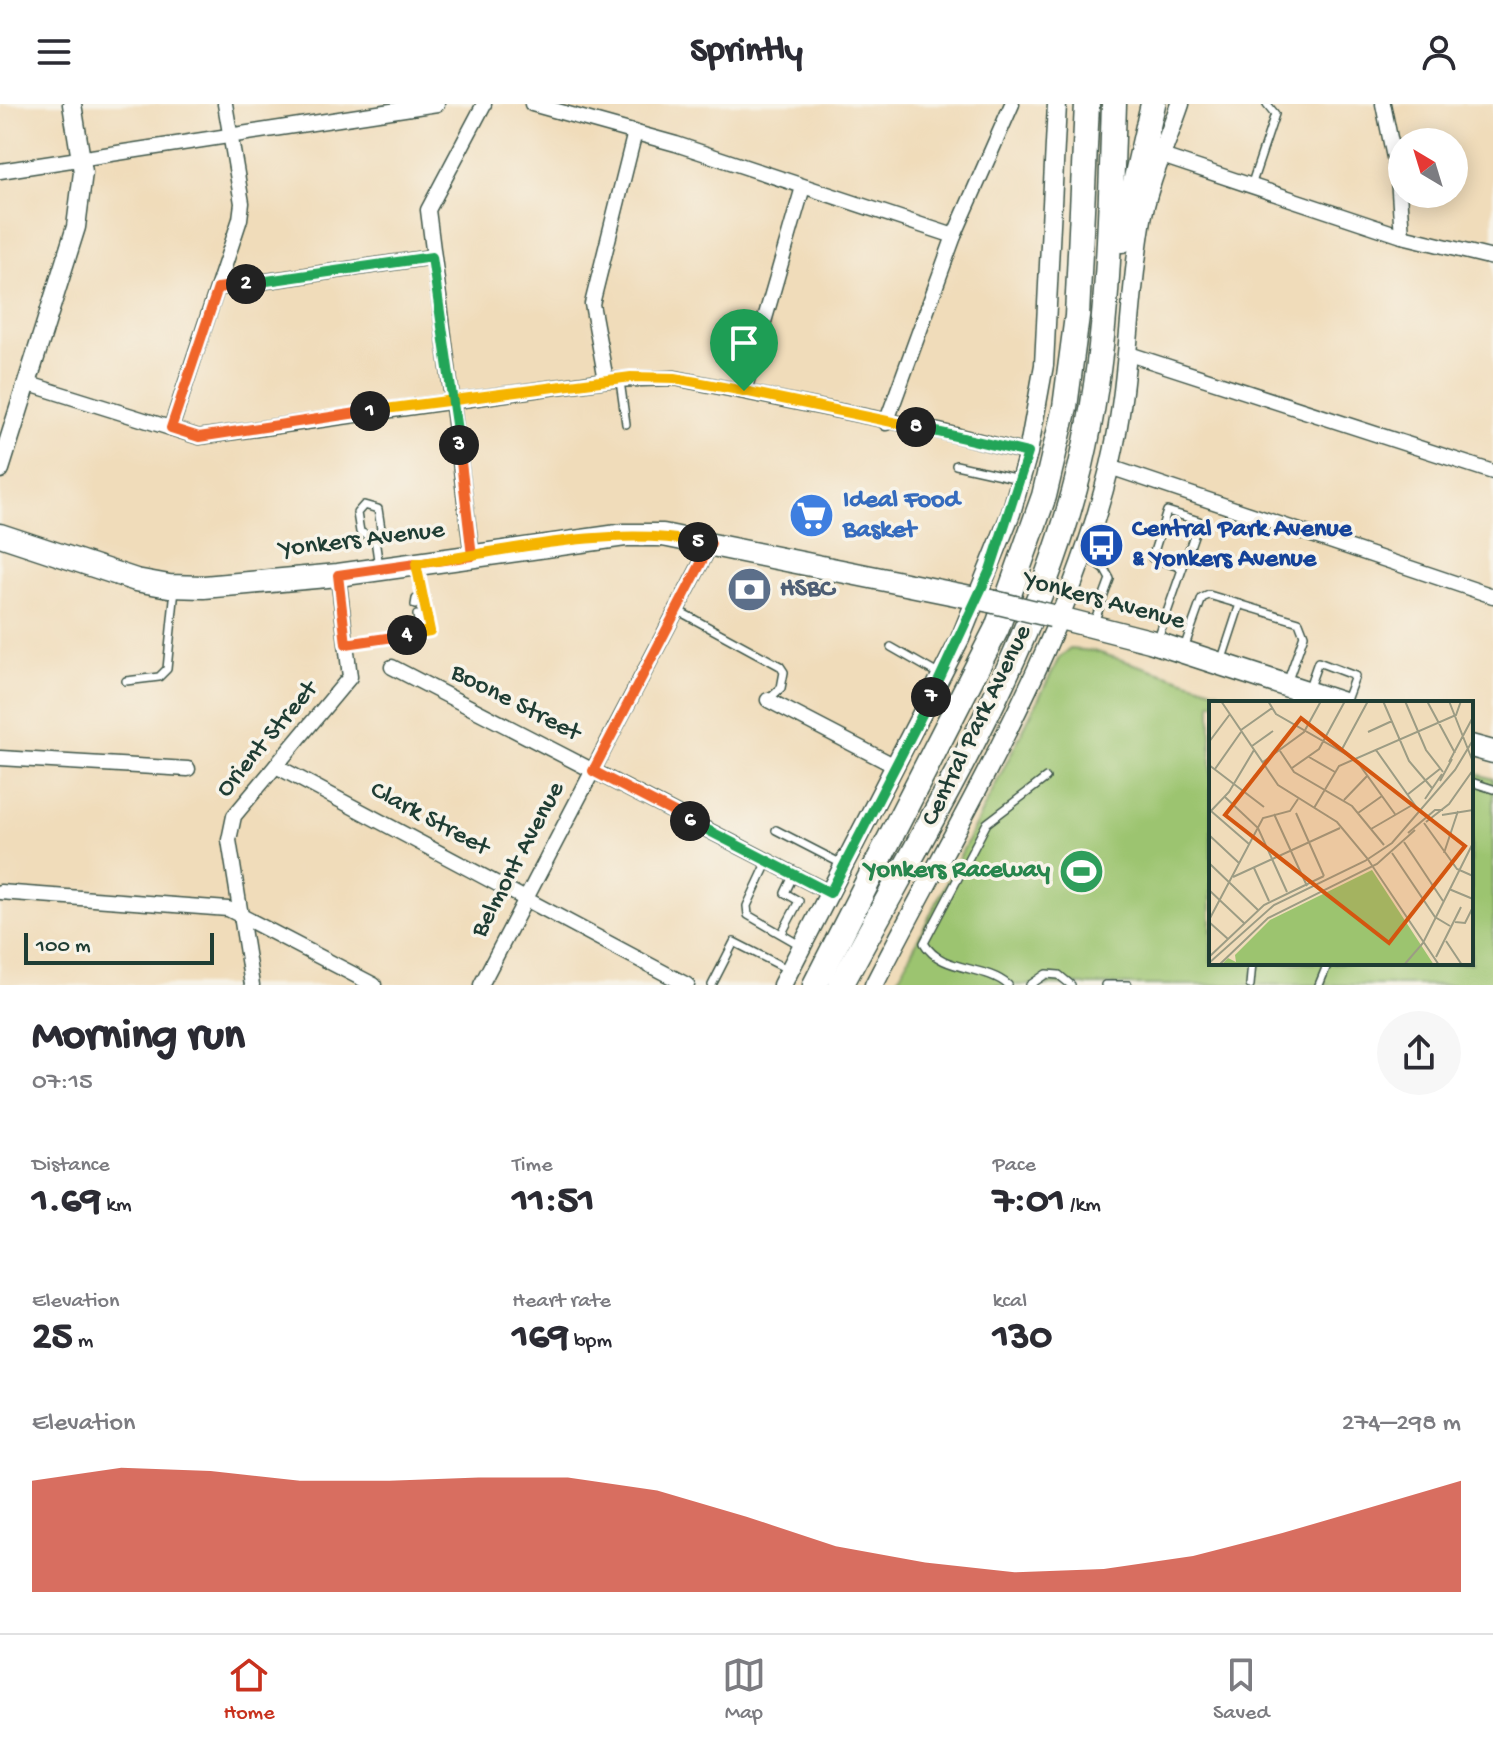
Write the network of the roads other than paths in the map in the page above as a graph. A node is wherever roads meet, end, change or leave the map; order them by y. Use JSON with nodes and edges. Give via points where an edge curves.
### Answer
{"nodes":[{"id":1,"x":72,"y":104,"type":"edge"},
{"id":2,"x":225,"y":104,"type":"edge"},
{"id":3,"x":437,"y":104,"type":"edge"},
{"id":4,"x":484,"y":104,"type":"edge"},
{"id":5,"x":532,"y":104,"type":"edge"},
{"id":6,"x":1012,"y":104,"type":"edge"},
{"id":7,"x":1057,"y":104,"type":"edge"},
{"id":8,"x":1084,"y":104,"type":"edge"},
{"id":9,"x":1114,"y":104,"type":"edge"},
{"id":10,"x":1153,"y":104,"type":"edge"},
{"id":11,"x":1180,"y":104,"type":"edge"},
{"id":12,"x":1267,"y":104,"type":"edge"},
{"id":13,"x":1383,"y":104,"type":"edge"},
{"id":14,"x":373,"y":108,"type":"edge"},
{"id":15,"x":635,"y":132,"type":"junction"},
{"id":16,"x":230,"y":133,"type":"junction"},
{"id":17,"x":1162,"y":156,"type":"junction"},
{"id":18,"x":81,"y":157,"type":"junction"},
{"id":19,"x":0,"y":171,"type":"edge"},
{"id":20,"x":1251,"y":186,"type":"junction"},
{"id":21,"x":803,"y":187,"type":"junction"},
{"id":22,"x":954,"y":236,"type":"junction"},
{"id":23,"x":1402,"y":236,"type":"junction"},
{"id":24,"x":432,"y":257,"type":"junction"},
{"id":25,"x":1493,"y":258,"type":"edge"},
{"id":26,"x":218,"y":288,"type":"junction"},
{"id":27,"x":1106,"y":313,"type":"junction"},
{"id":28,"x":1129,"y":354,"type":"junction"},
{"id":29,"x":613,"y":379,"type":"junction"},
{"id":30,"x":26,"y":383,"type":"junction"},
{"id":31,"x":744,"y":391,"type":"junction"},
{"id":32,"x":455,"y":400,"type":"junction"},
{"id":33,"x":886,"y":423,"type":"junction"},
{"id":34,"x":626,"y":424,"type":"dead end"},
{"id":35,"x":171,"y":428,"type":"junction"},
{"id":36,"x":1028,"y":453,"type":"junction"},
{"id":37,"x":956,"y":465,"type":"dead end"},
{"id":38,"x":1110,"y":467,"type":"junction"},
{"id":39,"x":0,"y":469,"type":"edge"},
{"id":40,"x":1493,"y":472,"type":"edge"},
{"id":41,"x":1021,"y":480,"type":"junction"},
{"id":42,"x":0,"y":535,"type":"edge"},
{"id":43,"x":375,"y":539,"type":"junction"},
{"id":44,"x":711,"y":544,"type":"junction"},
{"id":45,"x":1082,"y":554,"type":"junction"},
{"id":46,"x":472,"y":556,"type":"junction"},
{"id":47,"x":416,"y":564,"type":"junction"},
{"id":48,"x":1182,"y":568,"type":"junction"},
{"id":49,"x":379,"y":569,"type":"junction"},
{"id":50,"x":338,"y":575,"type":"junction"},
{"id":51,"x":175,"y":587,"type":"junction"},
{"id":52,"x":1493,"y":596,"type":"edge"},
{"id":53,"x":424,"y":597,"type":"junction"},
{"id":54,"x":984,"y":600,"type":"junction"},
{"id":55,"x":1240,"y":604,"type":"junction"},
{"id":56,"x":415,"y":605,"type":"dead end"},
{"id":57,"x":677,"y":610,"type":"junction"},
{"id":58,"x":417,"y":615,"type":"dead end"},
{"id":59,"x":1056,"y":616,"type":"junction"},
{"id":60,"x":1092,"y":627,"type":"junction"},
{"id":61,"x":420,"y":633,"type":"junction"},
{"id":62,"x":1156,"y":643,"type":"junction"},
{"id":63,"x":346,"y":644,"type":"junction"},
{"id":64,"x":891,"y":647,"type":"dead end"},
{"id":65,"x":1183,"y":651,"type":"junction"},
{"id":66,"x":1221,"y":664,"type":"junction"},
{"id":67,"x":392,"y":667,"type":"dead end"},
{"id":68,"x":942,"y":676,"type":"junction"},
{"id":69,"x":126,"y":681,"type":"dead end"},
{"id":70,"x":1297,"y":689,"type":"junction"},
{"id":71,"x":768,"y":700,"type":"joint"},
{"id":72,"x":1336,"y":701,"type":"edge"},
{"id":73,"x":1344,"y":701,"type":"edge"},
{"id":74,"x":1473,"y":747,"type":"edge"},
{"id":75,"x":1493,"y":752,"type":"edge"},
{"id":76,"x":0,"y":758,"type":"edge"},
{"id":77,"x":276,"y":766,"type":"junction"},
{"id":78,"x":895,"y":766,"type":"junction"},
{"id":79,"x":188,"y":769,"type":"dead end"},
{"id":80,"x":593,"y":771,"type":"junction"},
{"id":81,"x":1046,"y":778,"type":"dead end"},
{"id":82,"x":1473,"y":783,"type":"edge"},
{"id":83,"x":1493,"y":789,"type":"edge"},
{"id":84,"x":776,"y":830,"type":"dead end"},
{"id":85,"x":768,"y":861,"type":"junction"},
{"id":86,"x":844,"y":866,"type":"junction"},
{"id":87,"x":794,"y":874,"type":"junction"},
{"id":88,"x":0,"y":892,"type":"edge"},
{"id":89,"x":830,"y":893,"type":"junction"},
{"id":90,"x":526,"y":899,"type":"junction"},
{"id":91,"x":243,"y":914,"type":"junction"},
{"id":92,"x":782,"y":933,"type":"junction"},
{"id":93,"x":802,"y":946,"type":"junction"},
{"id":94,"x":1252,"y":965,"type":"edge"},
{"id":95,"x":1327,"y":965,"type":"edge"},
{"id":96,"x":786,"y":978,"type":"edge"},
{"id":97,"x":252,"y":985,"type":"edge"},
{"id":98,"x":374,"y":985,"type":"edge"},
{"id":99,"x":481,"y":985,"type":"edge"},
{"id":100,"x":687,"y":985,"type":"edge"},
{"id":101,"x":712,"y":985,"type":"edge"},
{"id":102,"x":815,"y":985,"type":"edge"},
{"id":103,"x":841,"y":985,"type":"edge"},
{"id":104,"x":874,"y":985,"type":"edge"},
{"id":105,"x":1008,"y":985,"type":"edge"},
{"id":106,"x":1030,"y":985,"type":"edge"},
{"id":107,"x":1071,"y":985,"type":"edge"},
{"id":108,"x":1105,"y":985,"type":"edge"},
{"id":109,"x":1128,"y":985,"type":"edge"},
{"id":110,"x":1250,"y":985,"type":"edge"},
{"id":111,"x":1319,"y":985,"type":"edge"}],
"edges":[{"from":1,"to":18,"type":"main road"},
{"from":2,"to":16,"type":"street"},
{"from":3,"to":14,"type":"street"},
{"from":4,"to":24,"type":"street","via":[[428,210]]},
{"from":5,"to":15,"type":"street"},
{"from":6,"to":22,"type":"street"},
{"from":7,"to":36,"type":"main road","name":"Central Park Avenue","via":[[1044,365]]},
{"from":8,"to":102,"type":"highway","via":[[1072,362],[1055,452],[1030,540],[997,628]]},
{"from":9,"to":27,"type":"highway"},
{"from":10,"to":27,"type":"highway"},
{"from":11,"to":17,"type":"main road","name":"Central Park Avenue"},
{"from":12,"to":20,"type":"lane","via":[[1275,114]]},
{"from":13,"to":23,"type":"street","via":[[1398,177]]},
{"from":14,"to":16,"type":"street"},
{"from":15,"to":21,"type":"street"},
{"from":15,"to":29,"type":"street","via":[[592,304]]},
{"from":16,"to":18,"type":"street"},
{"from":16,"to":26,"type":"street","via":[[242,203]]},
{"from":17,"to":20,"type":"street"},
{"from":17,"to":28,"type":"main road","name":"Central Park Avenue","via":[[1141,223]]},
{"from":18,"to":19,"type":"street"},
{"from":18,"to":30,"type":"main road","via":[[76,227]]},
{"from":20,"to":23,"type":"street"},
{"from":21,"to":22,"type":"street"},
{"from":21,"to":31,"type":"street"},
{"from":22,"to":33,"type":"street"},
{"from":23,"to":25,"type":"street"},
{"from":24,"to":26,"type":"street"},
{"from":24,"to":32,"type":"street"},
{"from":26,"to":35,"type":"street"},
{"from":27,"to":103,"type":"highway","via":[[1080,467],[1045,582],[988,708]]},
{"from":28,"to":38,"type":"main road","name":"Central Park Avenue"},
{"from":28,"to":40,"type":"street"},
{"from":29,"to":31,"type":"street","via":[[675,378]]},
{"from":29,"to":32,"type":"street"},
{"from":29,"to":34,"type":"lane"},
{"from":30,"to":35,"type":"street"},
{"from":30,"to":39,"type":"main road"},
{"from":31,"to":33,"type":"street"},
{"from":32,"to":35,"type":"street","via":[[199,437]]},
{"from":32,"to":46,"type":"street"},
{"from":33,"to":36,"type":"street"},
{"from":36,"to":41,"type":"main road","name":"Central Park Avenue"},
{"from":37,"to":41,"type":"lane"},
{"from":38,"to":45,"type":"main road","name":"Central Park Avenue"},
{"from":38,"to":52,"type":"street"},
{"from":41,"to":54,"type":"main road","name":"Central Park Avenue"},
{"from":42,"to":51,"type":"main road","name":"Yonkers Avenue","via":[[136,580]]},
{"from":43,"to":43,"type":"lane","via":[[381,529],[378,509],[364,505],[357,513],[360,532]]},
{"from":43,"to":49,"type":"lane"},
{"from":44,"to":46,"type":"main road","name":"Yonkers Avenue","via":[[625,535]]},
{"from":44,"to":54,"type":"main road","name":"Yonkers Avenue"},
{"from":44,"to":57,"type":"street","name":"Belmont Avenue"},
{"from":45,"to":59,"type":"main road","name":"Central Park Avenue"},
{"from":45,"to":60,"type":"lane","via":[[1110,579]]},
{"from":46,"to":47,"type":"main road","name":"Yonkers Avenue"},
{"from":47,"to":49,"type":"main road","name":"Yonkers Avenue"},
{"from":47,"to":53,"type":"lane"},
{"from":48,"to":48,"type":"lane","via":[[1199,521],[1167,511],[1152,558]]},
{"from":48,"to":62,"type":"lane"},
{"from":49,"to":50,"type":"main road","name":"Yonkers Avenue"},
{"from":50,"to":51,"type":"main road","name":"Yonkers Avenue"},
{"from":50,"to":63,"type":"street","name":"Orient Street"},
{"from":51,"to":69,"type":"lane","via":[[167,669],[159,677]]},
{"from":53,"to":56,"type":"lane"},
{"from":53,"to":61,"type":"lane","via":[[430,631]]},
{"from":54,"to":59,"type":"main road","name":"Yonkers Avenue","bridge":true},
{"from":54,"to":68,"type":"main road","name":"Central Park Avenue"},
{"from":55,"to":65,"type":"lane","via":[[1209,595],[1202,598]]},
{"from":55,"to":66,"type":"lane"},
{"from":55,"to":70,"type":"lane","via":[[1299,622],[1304,635]]},
{"from":57,"to":71,"type":"lane","via":[[780,666],[781,688]]},
{"from":57,"to":80,"type":"street","name":"Belmont Avenue"},
{"from":58,"to":61,"type":"lane"},
{"from":59,"to":60,"type":"main road","name":"Yonkers Avenue"},
{"from":59,"to":104,"type":"main road","name":"Central Park Avenue","via":[[947,849]]},
{"from":60,"to":62,"type":"main road","name":"Yonkers Avenue"},
{"from":61,"to":63,"type":"lane"},
{"from":62,"to":65,"type":"main road","name":"Yonkers Avenue"},
{"from":63,"to":77,"type":"street","name":"Orient Street","via":[[350,677]]},
{"from":64,"to":68,"type":"lane"},
{"from":65,"to":66,"type":"main road","name":"Yonkers Avenue"},
{"from":66,"to":70,"type":"main road","name":"Yonkers Avenue"},
{"from":67,"to":80,"type":"street","name":"Boone Street"},
{"from":68,"to":78,"type":"main road","name":"Central Park Avenue"},
{"from":70,"to":72,"type":"main road","name":"Yonkers Avenue"},
{"from":70,"to":73,"type":"lane","via":[[1318,662],[1355,676]]},
{"from":71,"to":78,"type":"street"},
{"from":74,"to":75,"type":"main road"},
{"from":76,"to":79,"type":"street"},
{"from":77,"to":90,"type":"street","name":"Clark Street"},
{"from":77,"to":91,"type":"street","name":"Orient Street","via":[[234,816],[229,840]]},
{"from":78,"to":86,"type":"main road","name":"Central Park Avenue"},
{"from":80,"to":85,"type":"street","name":"Boone Street"},
{"from":80,"to":90,"type":"street","name":"Belmont Avenue"},
{"from":81,"to":105,"type":"lane","via":[[987,823],[924,943],[930,953],[955,966],[997,975]]},
{"from":82,"to":83,"type":"lane"},
{"from":84,"to":86,"type":"lane"},
{"from":85,"to":87,"type":"street","name":"Boone Street"},
{"from":85,"to":92,"type":"lane","via":[[747,906],[748,915]]},
{"from":86,"to":89,"type":"main road","name":"Central Park Avenue"},
{"from":87,"to":89,"type":"street","name":"Boone Street"},
{"from":87,"to":92,"type":"lane","via":[[785,893],[799,901]]},
{"from":88,"to":91,"type":"street"},
{"from":89,"to":93,"type":"main road","name":"Central Park Avenue"},
{"from":90,"to":99,"type":"street","name":"Belmont Avenue"},
{"from":90,"to":100,"type":"street","name":"Clark Street"},
{"from":91,"to":97,"type":"street","name":"Orient Street"},
{"from":91,"to":98,"type":"street"},
{"from":92,"to":93,"type":"lane"},
{"from":93,"to":96,"type":"main road","name":"Central Park Avenue"},
{"from":94,"to":110,"type":"lane"},
{"from":95,"to":111,"type":"lane"},
{"from":96,"to":101,"type":"lane","via":[[734,942]]},
{"from":106,"to":107,"type":"lane","via":[[1046,974],[1059,975]]},
{"from":108,"to":109,"type":"lane"}]}
